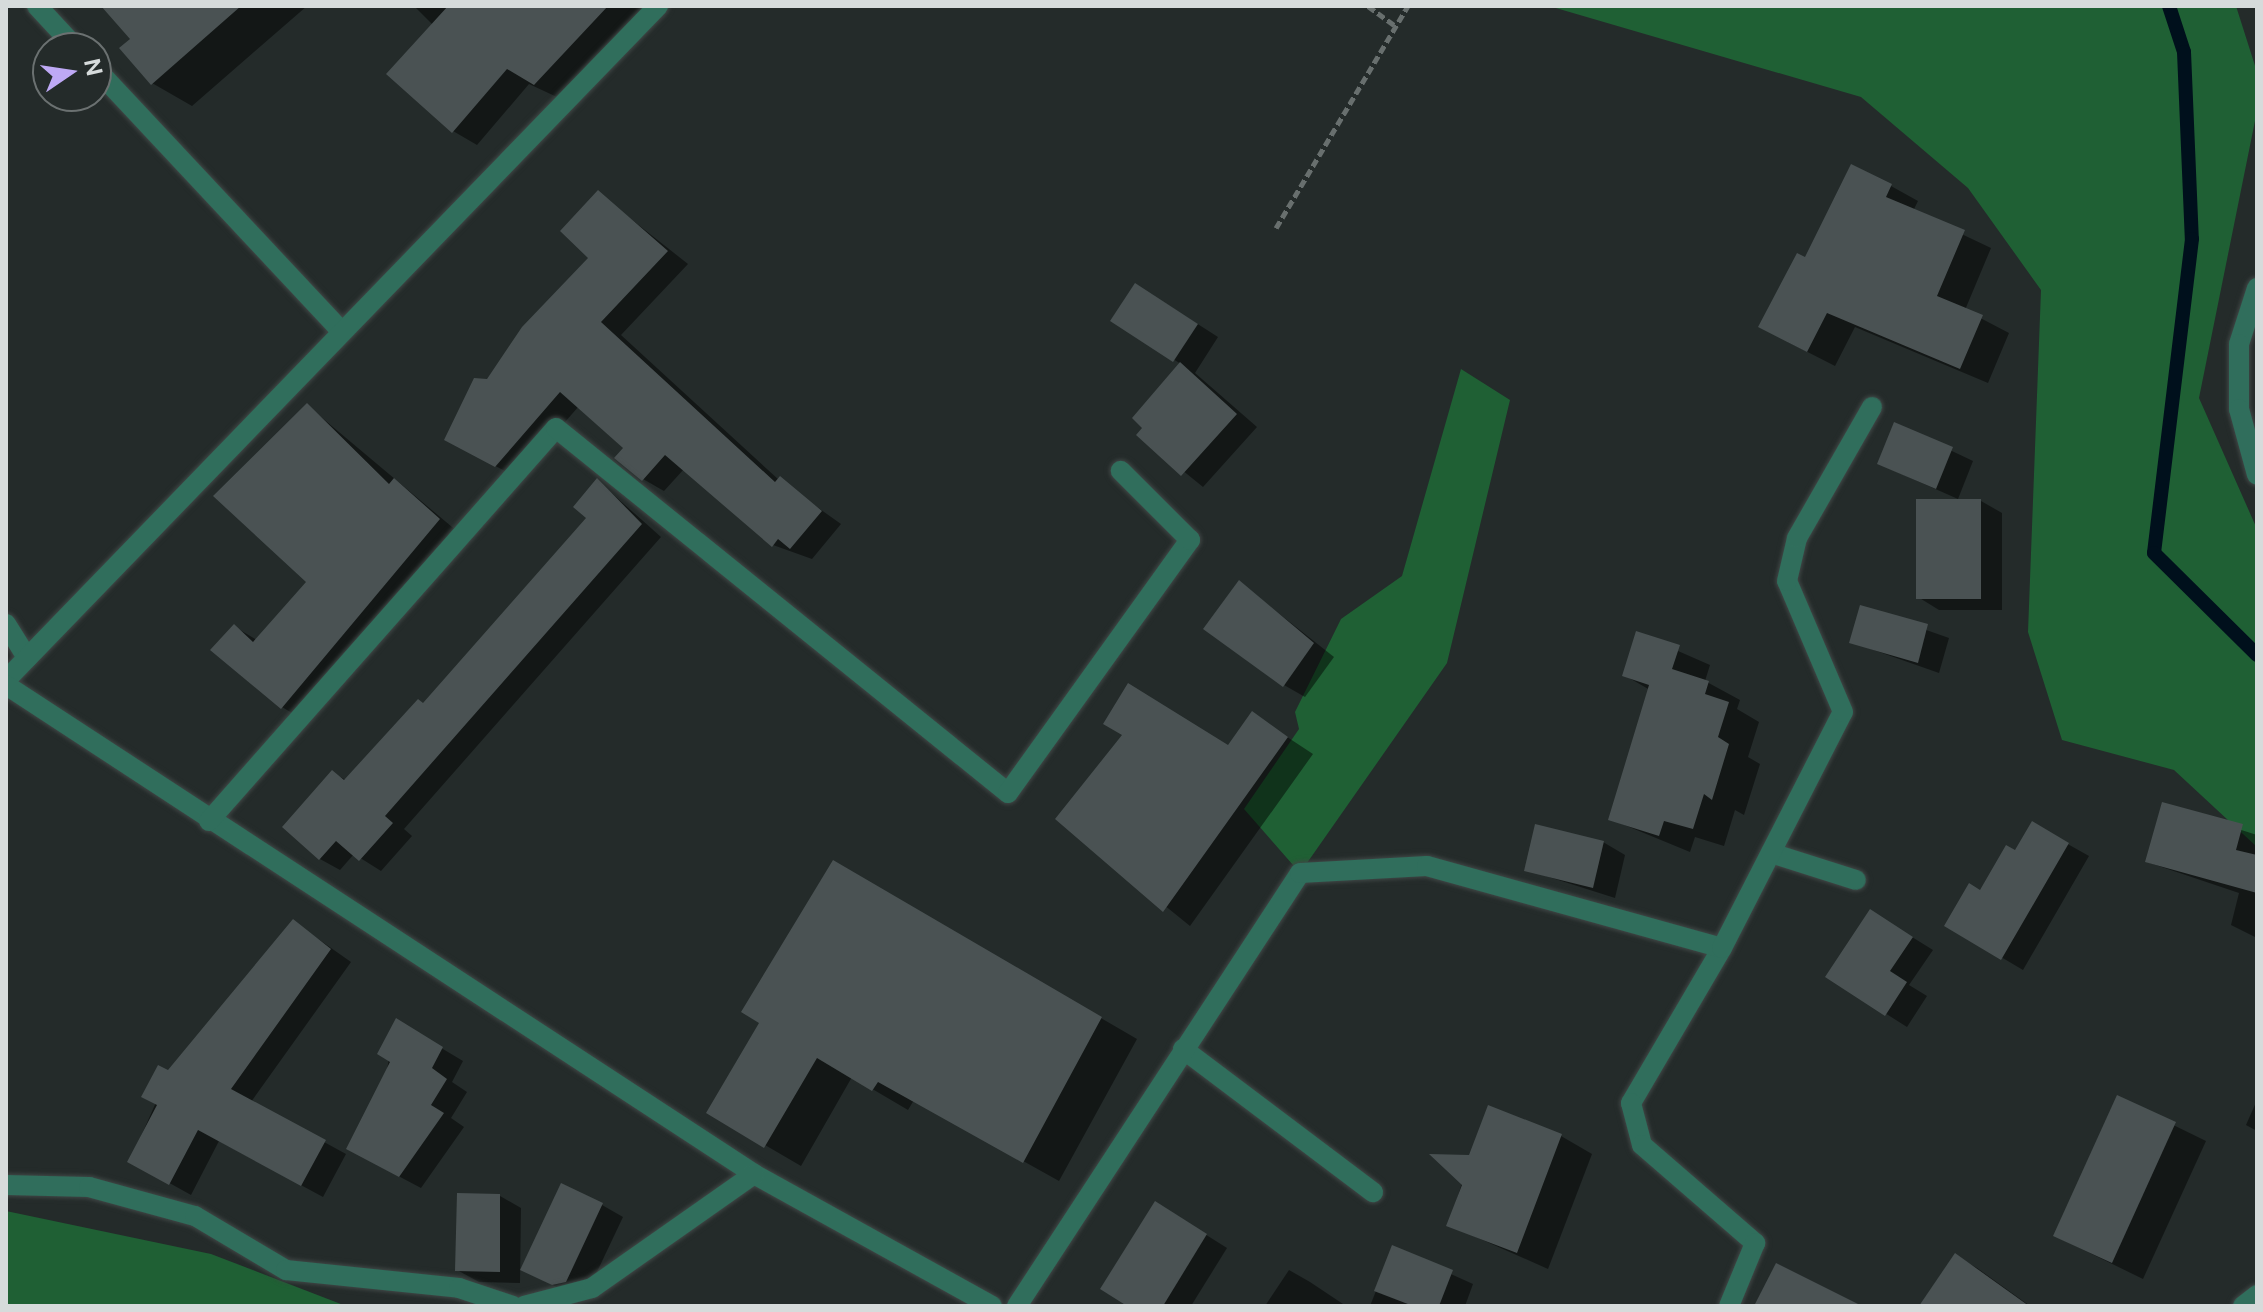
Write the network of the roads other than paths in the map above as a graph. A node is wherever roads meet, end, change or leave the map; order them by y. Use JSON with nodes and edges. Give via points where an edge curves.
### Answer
{"nodes":[{"id":1,"x":37,"y":6,"type":"edge"},
{"id":2,"x":658,"y":6,"type":"edge"},
{"id":3,"x":61,"y":32,"type":"edge"},
{"id":4,"x":112,"y":86,"type":"edge"},
{"id":5,"x":2257,"y":288,"type":"edge"},
{"id":6,"x":342,"y":332,"type":"junction"},
{"id":7,"x":1872,"y":407,"type":"dead end"},
{"id":8,"x":1121,"y":471,"type":"dead end"},
{"id":9,"x":2257,"y":475,"type":"edge"},
{"id":10,"x":6,"y":624,"type":"edge"},
{"id":11,"x":27,"y":658,"type":"junction"},
{"id":12,"x":6,"y":682,"type":"edge"},
{"id":13,"x":209,"y":821,"type":"junction"},
{"id":14,"x":1771,"y":853,"type":"junction"},
{"id":15,"x":1856,"y":880,"type":"dead end"},
{"id":16,"x":1722,"y":948,"type":"junction"},
{"id":17,"x":1183,"y":1049,"type":"junction"},
{"id":18,"x":754,"y":1174,"type":"junction"},
{"id":19,"x":6,"y":1185,"type":"edge"},
{"id":20,"x":1373,"y":1192,"type":"dead end"},
{"id":21,"x":2257,"y":1295,"type":"edge"},
{"id":22,"x":513,"y":1306,"type":"edge"},
{"id":23,"x":524,"y":1306,"type":"edge"},
{"id":24,"x":992,"y":1306,"type":"edge"},
{"id":25,"x":1017,"y":1306,"type":"edge"},
{"id":26,"x":1729,"y":1306,"type":"edge"},
{"id":27,"x":2243,"y":1306,"type":"edge"}],
"edges":[{"from":1,"to":3,"type":"street"},
{"from":2,"to":6,"type":"street"},
{"from":4,"to":6,"type":"street"},
{"from":5,"to":9,"type":"street","via":[[2239,344],[2239,409]]},
{"from":6,"to":11,"type":"street"},
{"from":7,"to":14,"type":"street","via":[[1797,538],[1787,581],[1843,712]]},
{"from":8,"to":13,"type":"street","via":[[1190,540],[1008,793],[556,428]]},
{"from":10,"to":11,"type":"street"},
{"from":11,"to":12,"type":"street"},
{"from":12,"to":13,"type":"street"},
{"from":13,"to":18,"type":"street"},
{"from":14,"to":15,"type":"street"},
{"from":14,"to":16,"type":"street"},
{"from":16,"to":17,"type":"street","via":[[1427,866],[1300,873]]},
{"from":16,"to":26,"type":"street","via":[[1631,1103],[1642,1145],[1755,1243]]},
{"from":17,"to":20,"type":"street"},
{"from":17,"to":25,"type":"street"},
{"from":18,"to":23,"type":"street","via":[[592,1288]]},
{"from":18,"to":24,"type":"street"},
{"from":19,"to":22,"type":"street","via":[[89,1187],[195,1216],[286,1270],[459,1288]]},
{"from":21,"to":27,"type":"street"}]}
